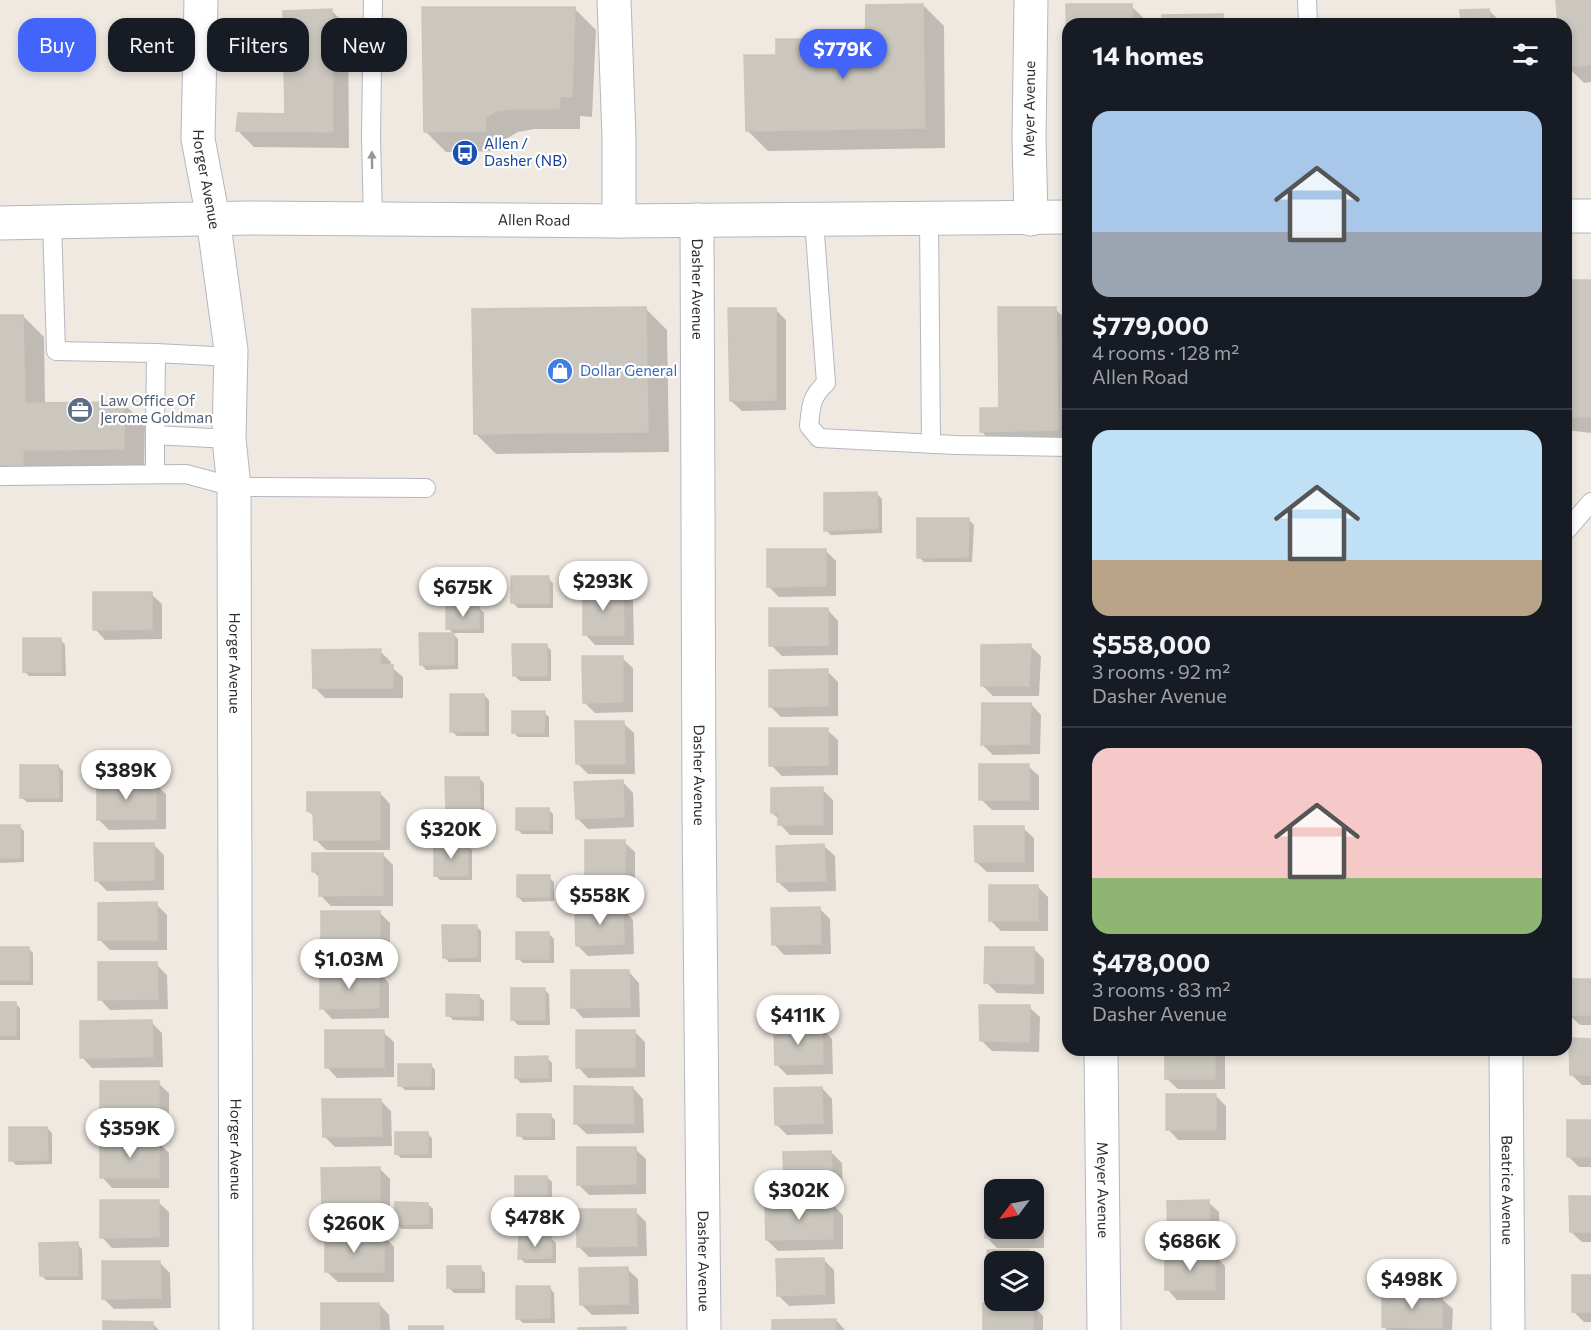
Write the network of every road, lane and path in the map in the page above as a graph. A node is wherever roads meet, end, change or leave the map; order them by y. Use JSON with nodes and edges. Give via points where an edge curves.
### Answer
{"nodes":[{"id":1,"x":201,"y":0,"type":"edge"},
{"id":2,"x":373,"y":0,"type":"edge"},
{"id":3,"x":614,"y":0,"type":"edge"},
{"id":4,"x":1031,"y":0,"type":"edge"},
{"id":5,"x":1307,"y":0,"type":"edge"},
{"id":6,"x":1308,"y":18,"type":"edge"},
{"id":7,"x":1572,"y":216,"type":"edge"},
{"id":8,"x":1591,"y":216,"type":"edge"},
{"id":9,"x":1062,"y":217,"type":"edge"},
{"id":10,"x":213,"y":218,"type":"junction"},
{"id":11,"x":373,"y":219,"type":"junction"},
{"id":12,"x":929,"y":219,"type":"junction"},
{"id":13,"x":1031,"y":219,"type":"junction"},
{"id":14,"x":698,"y":220,"type":"junction"},
{"id":15,"x":814,"y":220,"type":"junction"},
{"id":16,"x":619,"y":221,"type":"junction"},
{"id":17,"x":52,"y":222,"type":"junction"},
{"id":18,"x":0,"y":223,"type":"edge"},
{"id":19,"x":156,"y":353,"type":"junction"},
{"id":20,"x":232,"y":357,"type":"junction"},
{"id":21,"x":155,"y":435,"type":"junction"},
{"id":22,"x":229,"y":439,"type":"junction"},
{"id":23,"x":931,"y":444,"type":"junction"},
{"id":24,"x":1062,"y":447,"type":"edge"},
{"id":25,"x":155,"y":474,"type":"junction"},
{"id":26,"x":0,"y":476,"type":"edge"},
{"id":27,"x":234,"y":487,"type":"junction"},
{"id":28,"x":426,"y":488,"type":"dead end"},
{"id":29,"x":1591,"y":502,"type":"edge"},
{"id":30,"x":1572,"y":524,"type":"edge"},
{"id":31,"x":1101,"y":1056,"type":"edge"},
{"id":32,"x":1506,"y":1056,"type":"edge"},
{"id":33,"x":236,"y":1330,"type":"edge"},
{"id":34,"x":704,"y":1330,"type":"edge"},
{"id":35,"x":1104,"y":1330,"type":"edge"},
{"id":36,"x":1508,"y":1330,"type":"edge"}],
"edges":[{"from":1,"to":10,"type":"street","name":"Horger Avenue","via":[[198,139]]},
{"from":11,"to":2,"type":"lane","one_way":true},
{"from":3,"to":16,"type":"street"},
{"from":4,"to":13,"type":"street","name":"Meyer Avenue"},
{"from":5,"to":6,"type":"lane"},
{"from":7,"to":8,"type":"street"},
{"from":9,"to":13,"type":"street","name":"Allen Road"},
{"from":10,"to":11,"type":"street","name":"Allen Road"},
{"from":10,"to":17,"type":"street","name":"Allen Road"},
{"from":10,"to":20,"type":"street","name":"Horger Avenue"},
{"from":11,"to":16,"type":"street","name":"Allen Road"},
{"from":12,"to":13,"type":"street","name":"Allen Road"},
{"from":12,"to":15,"type":"street","name":"Allen Road"},
{"from":12,"to":23,"type":"lane"},
{"from":14,"to":15,"type":"street","name":"Allen Road"},
{"from":14,"to":16,"type":"street","name":"Allen Road"},
{"from":14,"to":34,"type":"street","name":"Dasher Avenue"},
{"from":15,"to":23,"type":"lane","via":[[826,383],[815,393],[809,426],[819,438]]},
{"from":17,"to":18,"type":"street","name":"Allen Road"},
{"from":17,"to":19,"type":"lane","via":[[56,351]]},
{"from":19,"to":20,"type":"lane"},
{"from":19,"to":21,"type":"lane"},
{"from":20,"to":22,"type":"street","name":"Horger Avenue"},
{"from":21,"to":22,"type":"lane"},
{"from":21,"to":25,"type":"lane"},
{"from":22,"to":27,"type":"street","name":"Horger Avenue"},
{"from":23,"to":24,"type":"lane"},
{"from":25,"to":26,"type":"lane"},
{"from":25,"to":27,"type":"lane","via":[[186,474]]},
{"from":27,"to":28,"type":"lane"},
{"from":27,"to":33,"type":"street","name":"Horger Avenue"},
{"from":29,"to":30,"type":"lane"},
{"from":31,"to":35,"type":"street","name":"Meyer Avenue"},
{"from":32,"to":36,"type":"street","name":"Beatrice Avenue"}]}
